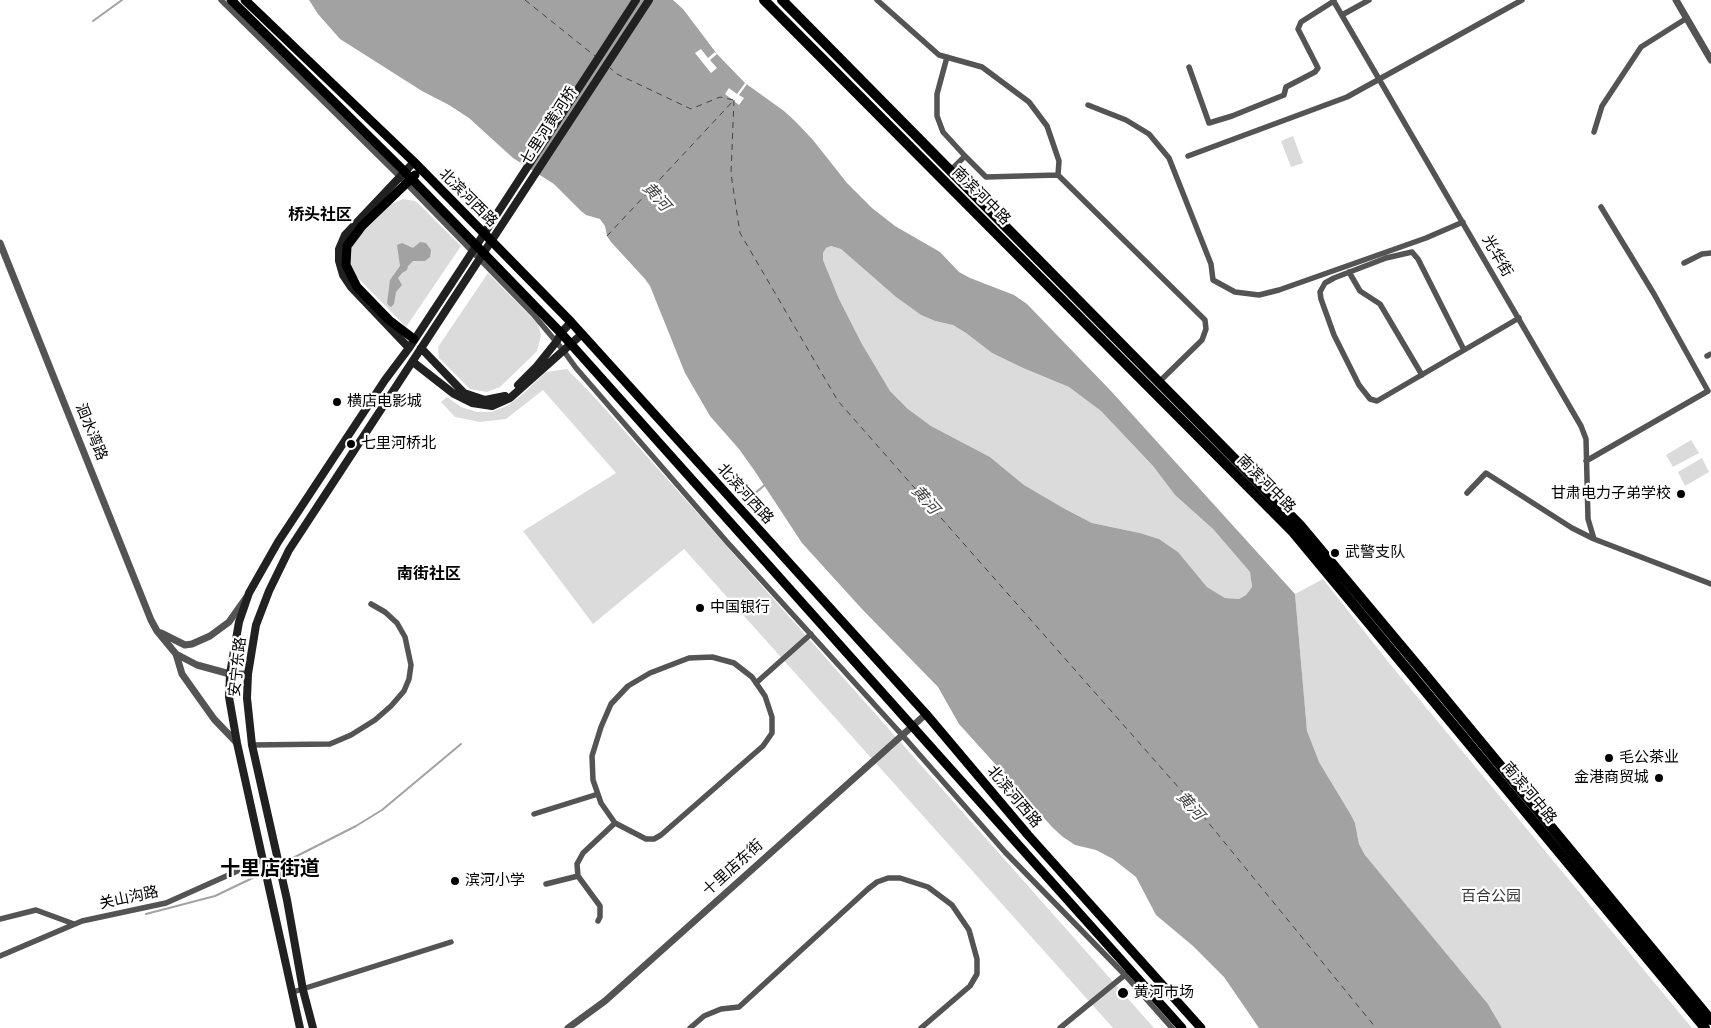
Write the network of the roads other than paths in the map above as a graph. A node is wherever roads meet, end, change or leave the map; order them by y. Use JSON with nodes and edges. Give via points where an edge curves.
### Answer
{"nodes":[{"id":1,"x":221,"y":0,"type":"edge"},
{"id":2,"x":231,"y":0,"type":"edge"},
{"id":3,"x":245,"y":0,"type":"edge"},
{"id":4,"x":636,"y":0,"type":"edge"},
{"id":5,"x":649,"y":0,"type":"edge"},
{"id":6,"x":764,"y":0,"type":"edge"},
{"id":7,"x":782,"y":0,"type":"edge"},
{"id":8,"x":877,"y":0,"type":"edge"},
{"id":9,"x":1369,"y":0,"type":"edge"},
{"id":10,"x":1522,"y":0,"type":"edge"},
{"id":11,"x":1676,"y":0,"type":"edge"},
{"id":12,"x":1334,"y":1,"type":"edge"},
{"id":13,"x":1342,"y":15,"type":"junction"},
{"id":14,"x":1687,"y":18,"type":"junction"},
{"id":15,"x":947,"y":58,"type":"junction"},
{"id":16,"x":1711,"y":60,"type":"edge"},
{"id":17,"x":1189,"y":68,"type":"dead end"},
{"id":18,"x":1380,"y":79,"type":"junction"},
{"id":19,"x":1088,"y":105,"type":"dead end"},
{"id":20,"x":1594,"y":132,"type":"dead end"},
{"id":21,"x":965,"y":156,"type":"junction"},
{"id":22,"x":1188,"y":156,"type":"dead end"},
{"id":23,"x":414,"y":162,"type":"junction"},
{"id":24,"x":421,"y":169,"type":"junction"},
{"id":25,"x":950,"y":170,"type":"junction"},
{"id":26,"x":1058,"y":175,"type":"junction"},
{"id":27,"x":406,"y":178,"type":"junction"},
{"id":28,"x":1601,"y":207,"type":"dead end"},
{"id":29,"x":1463,"y":222,"type":"junction"},
{"id":30,"x":0,"y":243,"type":"edge"},
{"id":31,"x":1711,"y":253,"type":"edge"},
{"id":32,"x":1684,"y":263,"type":"dead end"},
{"id":33,"x":1349,"y":272,"type":"junction"},
{"id":34,"x":1519,"y":318,"type":"junction"},
{"id":35,"x":571,"y":322,"type":"junction"},
{"id":36,"x":582,"y":334,"type":"junction"},
{"id":37,"x":558,"y":337,"type":"junction"},
{"id":38,"x":414,"y":339,"type":"junction"},
{"id":39,"x":567,"y":347,"type":"junction"},
{"id":40,"x":408,"y":348,"type":"junction"},
{"id":41,"x":421,"y":348,"type":"junction"},
{"id":42,"x":1464,"y":350,"type":"junction"},
{"id":43,"x":413,"y":362,"type":"junction"},
{"id":44,"x":1422,"y":375,"type":"junction"},
{"id":45,"x":1158,"y":382,"type":"junction"},
{"id":46,"x":1586,"y":461,"type":"junction"},
{"id":47,"x":1467,"y":493,"type":"dead end"},
{"id":48,"x":1594,"y":539,"type":"junction"},
{"id":49,"x":1711,"y":584,"type":"edge"},
{"id":50,"x":249,"y":593,"type":"junction"},
{"id":51,"x":371,"y":604,"type":"dead end"},
{"id":52,"x":157,"y":631,"type":"junction"},
{"id":53,"x":811,"y":634,"type":"junction"},
{"id":54,"x":176,"y":654,"type":"junction"},
{"id":55,"x":230,"y":674,"type":"junction"},
{"id":56,"x":248,"y":674,"type":"junction"},
{"id":57,"x":756,"y":683,"type":"junction"},
{"id":58,"x":926,"y":714,"type":"junction"},
{"id":59,"x":914,"y":727,"type":"junction"},
{"id":60,"x":903,"y":736,"type":"junction"},
{"id":61,"x":237,"y":743,"type":"junction"},
{"id":62,"x":252,"y":745,"type":"junction"},
{"id":63,"x":598,"y":794,"type":"junction"},
{"id":64,"x":534,"y":814,"type":"dead end"},
{"id":65,"x":615,"y":823,"type":"junction"},
{"id":66,"x":265,"y":868,"type":"junction"},
{"id":67,"x":578,"y":876,"type":"junction"},
{"id":68,"x":546,"y":884,"type":"dead end"},
{"id":69,"x":0,"y":919,"type":"edge"},
{"id":70,"x":598,"y":921,"type":"dead end"},
{"id":71,"x":74,"y":924,"type":"junction"},
{"id":72,"x":451,"y":942,"type":"dead end"},
{"id":73,"x":0,"y":956,"type":"edge"},
{"id":74,"x":1128,"y":973,"type":"junction"},
{"id":75,"x":304,"y":990,"type":"junction"},
{"id":76,"x":293,"y":992,"type":"junction"},
{"id":77,"x":1711,"y":1020,"type":"edge"},
{"id":78,"x":300,"y":1028,"type":"edge"},
{"id":79,"x":313,"y":1028,"type":"edge"},
{"id":80,"x":568,"y":1028,"type":"edge"},
{"id":81,"x":690,"y":1028,"type":"edge"},
{"id":82,"x":921,"y":1028,"type":"edge"},
{"id":83,"x":1060,"y":1028,"type":"edge"},
{"id":84,"x":1172,"y":1028,"type":"edge"},
{"id":85,"x":1182,"y":1028,"type":"edge"},
{"id":86,"x":1201,"y":1028,"type":"edge"},
{"id":87,"x":1705,"y":1028,"type":"edge"}],
"edges":[{"from":1,"to":27,"type":"street"},
{"from":2,"to":27,"type":"main road","name":"北滨河西路"},
{"from":3,"to":23,"type":"main road","name":"北滨河西路"},
{"from":4,"to":38,"type":"main road","name":"七里河黄河桥"},
{"from":5,"to":41,"type":"main road","name":"七里河黄河桥"},
{"from":6,"to":87,"type":"highway","name":"南滨河中路","via":[[1293,532]]},
{"from":7,"to":25,"type":"highway","name":"南滨河中路"},
{"from":8,"to":15,"type":"street","via":[[938,55]]},
{"from":9,"to":13,"type":"street"},
{"from":10,"to":18,"type":"street"},
{"from":11,"to":14,"type":"street"},
{"from":12,"to":13,"type":"street","name":"光华街"},
{"from":12,"to":17,"type":"street","via":[[1300,22],[1298,29],[1318,68],[1286,87],[1284,95],[1210,124]]},
{"from":13,"to":18,"type":"street","name":"光华街"},
{"from":14,"to":16,"type":"street"},
{"from":14,"to":20,"type":"street","via":[[1642,47],[1602,106]]},
{"from":15,"to":21,"type":"street","via":[[937,94],[937,116],[943,132]]},
{"from":15,"to":26,"type":"street","via":[[982,67],[1029,102],[1047,126],[1059,161]]},
{"from":18,"to":22,"type":"street","via":[[1346,97]]},
{"from":18,"to":29,"type":"street","name":"光华街"},
{"from":19,"to":29,"type":"street","via":[[1126,120],[1149,134],[1169,158],[1211,264],[1213,280],[1234,292],[1259,295],[1279,290]]},
{"from":21,"to":25,"type":"street"},
{"from":21,"to":26,"type":"street","via":[[986,177]]},
{"from":23,"to":24,"type":"main road","name":"北滨河西路"},
{"from":23,"to":27,"type":"main road"},
{"from":24,"to":27,"type":"main road"},
{"from":24,"to":35,"type":"main road","name":"北滨河西路"},
{"from":25,"to":45,"type":"highway","name":"南滨河中路"},
{"from":26,"to":45,"type":"street","via":[[1205,320],[1202,340]]},
{"from":27,"to":37,"type":"main road","name":"北滨河西路"},
{"from":27,"to":38,"type":"main road","via":[[347,246],[346,265],[357,287],[389,320]]},
{"from":27,"to":40,"type":"main road","via":[[345,235],[339,261],[342,275],[351,287]]},
{"from":28,"to":46,"type":"street","via":[[1708,391]]},
{"from":29,"to":34,"type":"street","name":"光华街"},
{"from":30,"to":52,"type":"street","name":"洄水湾路"},
{"from":31,"to":32,"type":"street"},
{"from":33,"to":42,"type":"street","via":[[1412,252]]},
{"from":33,"to":44,"type":"street","via":[[1360,291],[1380,304]]},
{"from":33,"to":44,"type":"street","via":[[1325,283],[1320,292],[1334,335],[1359,385],[1370,400],[1377,401]]},
{"from":34,"to":42,"type":"street"},
{"from":34,"to":46,"type":"street","name":"光华街","via":[[1581,426],[1586,439]]},
{"from":35,"to":36,"type":"main road","name":"北滨河西路"},
{"from":35,"to":37,"type":"main road"},
{"from":36,"to":39,"type":"main road"},
{"from":36,"to":58,"type":"main road","name":"北滨河西路"},
{"from":37,"to":39,"type":"main road","name":"北滨河西路"},
{"from":37,"to":41,"type":"main road","via":[[537,366],[506,396],[485,400],[464,393]]},
{"from":38,"to":40,"type":"main road","name":"七里河黄河桥"},
{"from":39,"to":43,"type":"main road","via":[[510,398],[492,406],[472,404],[454,394]]},
{"from":39,"to":53,"type":"street","via":[[576,368]]},
{"from":39,"to":59,"type":"main road","name":"北滨河西路"},
{"from":40,"to":50,"type":"main road","name":"七里河黄河桥","via":[[278,542]]},
{"from":41,"to":43,"type":"main road","name":"安宁东路"},
{"from":42,"to":44,"type":"street"},
{"from":43,"to":56,"type":"main road","name":"安宁东路","via":[[289,550],[256,625]]},
{"from":45,"to":77,"type":"highway","name":"南滨河中路","via":[[1300,525]]},
{"from":46,"to":48,"type":"street","name":"光华街","via":[[1588,519]]},
{"from":47,"to":48,"type":"street","via":[[1486,473]]},
{"from":48,"to":49,"type":"street"},
{"from":50,"to":52,"type":"street","via":[[229,622],[192,644],[185,645]]},
{"from":50,"to":55,"type":"main road","name":"七里河黄河桥","via":[[239,622]]},
{"from":51,"to":62,"type":"street","via":[[397,623],[409,652],[410,678],[396,701],[352,735],[330,744]]},
{"from":52,"to":54,"type":"street","name":"洄水湾路"},
{"from":53,"to":57,"type":"street"},
{"from":53,"to":60,"type":"street"},
{"from":54,"to":55,"type":"street","name":"洄水湾路","via":[[197,665]]},
{"from":54,"to":61,"type":"street","name":"洄水湾路","via":[[182,674],[214,719]]},
{"from":55,"to":56,"type":"street","name":"洄水湾路"},
{"from":55,"to":61,"type":"main road","name":"七里河黄河桥","via":[[229,697]]},
{"from":56,"to":62,"type":"main road","name":"安宁东路"},
{"from":57,"to":63,"type":"street","via":[[734,664],[712,657],[689,658],[650,673],[628,686],[611,704],[592,756],[593,780]]},
{"from":57,"to":65,"type":"street","via":[[765,696],[773,725],[763,746],[662,835],[646,839]]},
{"from":58,"to":59,"type":"street","name":"十里店东街"},
{"from":58,"to":86,"type":"main road","name":"北滨河西路","via":[[1028,835]]},
{"from":59,"to":60,"type":"street","name":"十里店东街"},
{"from":59,"to":74,"type":"main road","name":"北滨河西路"},
{"from":60,"to":74,"type":"street","via":[[1005,852]]},
{"from":60,"to":80,"type":"street","name":"十里店东街","via":[[605,1001]]},
{"from":61,"to":66,"type":"main road"},
{"from":62,"to":75,"type":"main road","name":"安宁东路"},
{"from":63,"to":64,"type":"street"},
{"from":63,"to":65,"type":"street"},
{"from":65,"to":67,"type":"street","via":[[583,853],[577,864]]},
{"from":66,"to":71,"type":"street","name":"关山沟路","via":[[166,903]]},
{"from":66,"to":76,"type":"main road"},
{"from":67,"to":68,"type":"street"},
{"from":67,"to":70,"type":"street","via":[[600,906]]},
{"from":69,"to":71,"type":"street","via":[[36,910]]},
{"from":71,"to":73,"type":"street","name":"关山沟路"},
{"from":72,"to":75,"type":"street"},
{"from":74,"to":83,"type":"street"},
{"from":74,"to":84,"type":"street"},
{"from":74,"to":85,"type":"main road","name":"北滨河西路"},
{"from":75,"to":76,"type":"street"},
{"from":75,"to":79,"type":"main road","name":"安宁东路"},
{"from":76,"to":78,"type":"main road"},
{"from":81,"to":82,"type":"street","via":[[704,1016],[721,1009],[739,1007],[868,889],[888,878],[900,878],[928,887],[952,905],[968,930],[978,966],[970,986]]}]}
